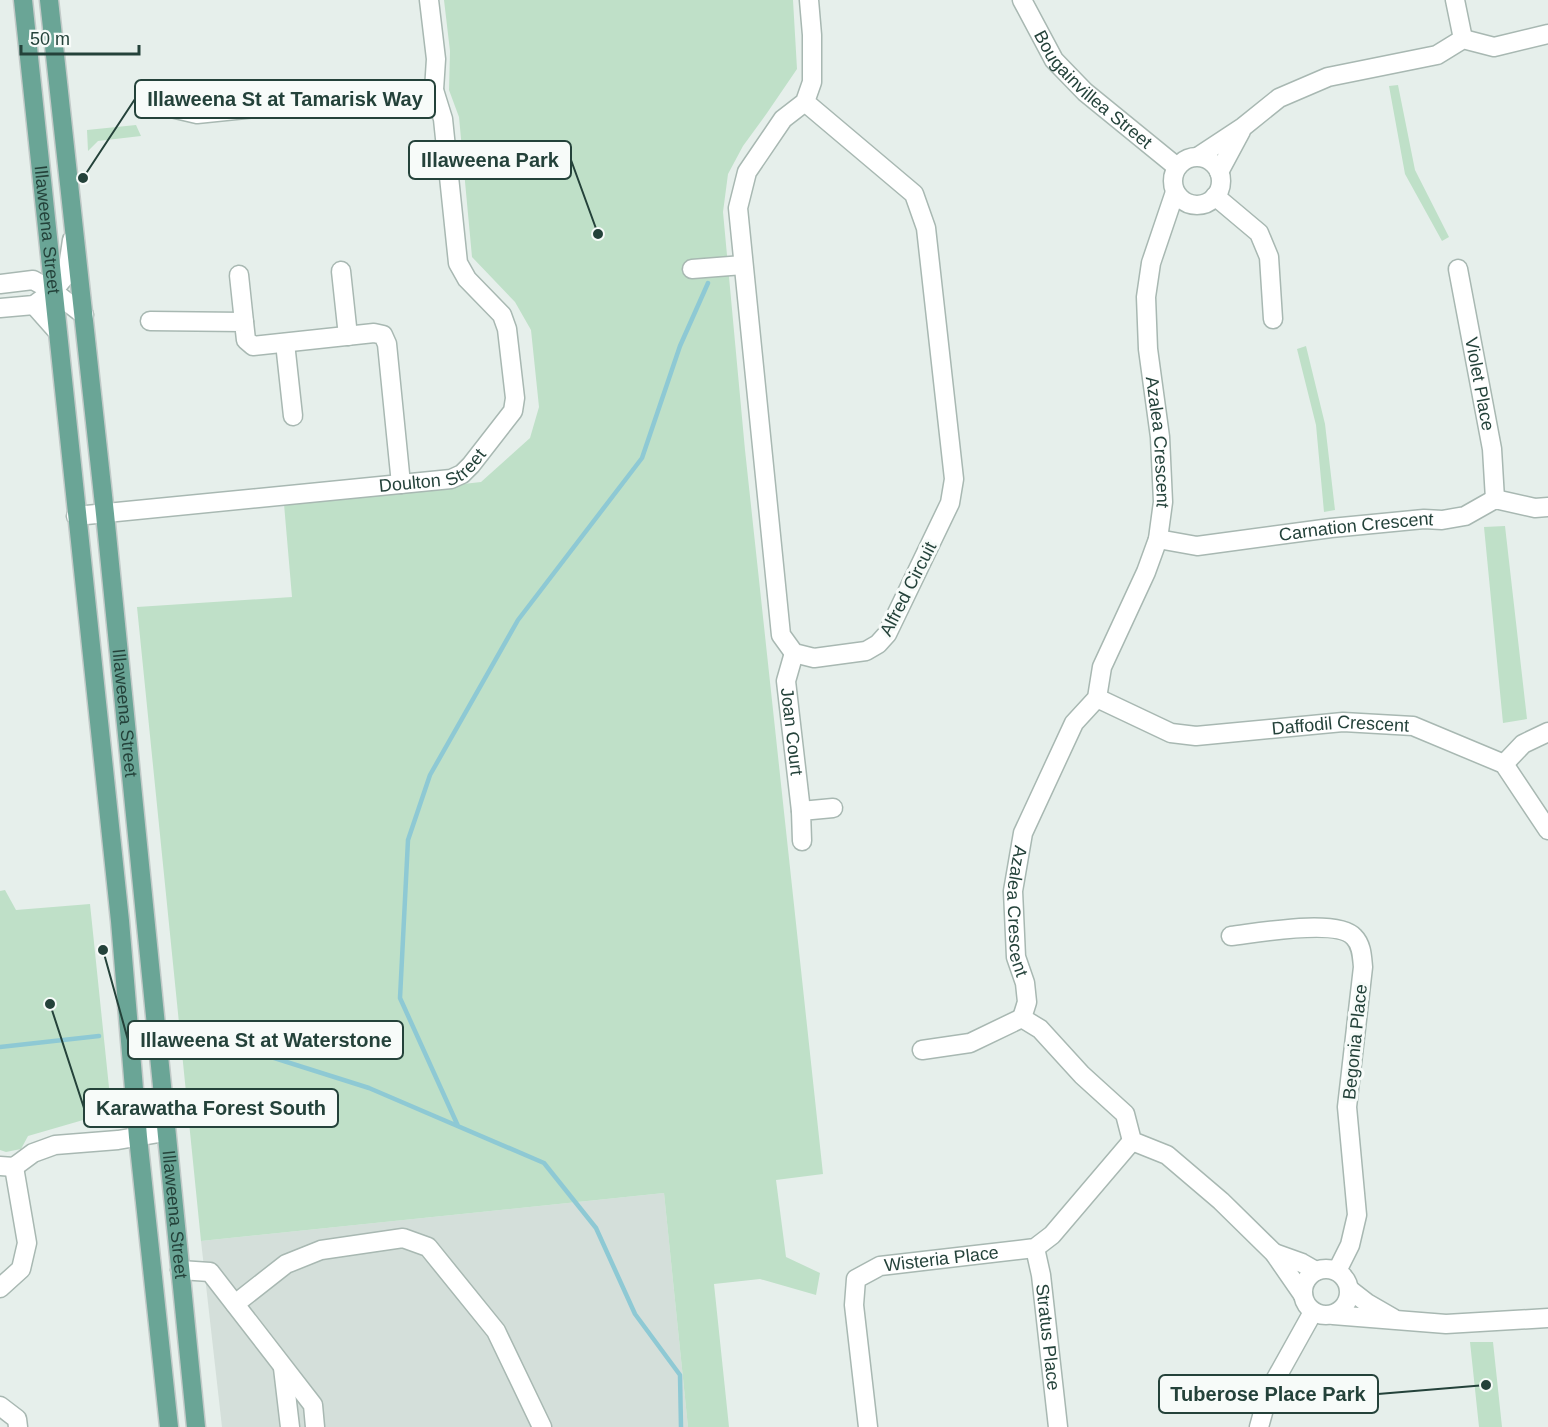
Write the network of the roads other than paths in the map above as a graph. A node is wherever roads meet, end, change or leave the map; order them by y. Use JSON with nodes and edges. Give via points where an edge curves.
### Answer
{"nodes":[{"id":1,"x":23,"y":0,"type":"edge"},
{"id":2,"x":50,"y":0,"type":"edge"},
{"id":3,"x":429,"y":0,"type":"edge"},
{"id":4,"x":809,"y":0,"type":"edge"},
{"id":5,"x":1022,"y":0,"type":"edge"},
{"id":6,"x":1455,"y":0,"type":"edge"},
{"id":7,"x":1548,"y":34,"type":"edge"},
{"id":8,"x":1463,"y":39,"type":"junction"},
{"id":9,"x":434,"y":90,"type":"junction"},
{"id":10,"x":805,"y":102,"type":"junction"},
{"id":11,"x":167,"y":107,"type":"dead end"},
{"id":12,"x":1243,"y":127,"type":"junction"},
{"id":13,"x":1199,"y":156,"type":"junction"},
{"id":14,"x":1177,"y":166,"type":"junction"},
{"id":15,"x":1219,"y":172,"type":"junction"},
{"id":16,"x":1175,"y":192,"type":"junction"},
{"id":17,"x":1215,"y":196,"type":"junction"},
{"id":18,"x":1198,"y":205,"type":"junction"},
{"id":19,"x":74,"y":226,"type":"junction"},
{"id":20,"x":1161,"y":234,"type":"junction"},
{"id":21,"x":50,"y":256,"type":"junction"},
{"id":22,"x":742,"y":265,"type":"junction"},
{"id":23,"x":1458,"y":268,"type":"dead end"},
{"id":24,"x":692,"y":269,"type":"dead end"},
{"id":25,"x":341,"y":271,"type":"dead end"},
{"id":26,"x":238,"y":275,"type":"dead end"},
{"id":27,"x":31,"y":280,"type":"junction"},
{"id":28,"x":0,"y":284,"type":"edge"},
{"id":29,"x":53,"y":291,"type":"junction"},
{"id":30,"x":34,"y":305,"type":"junction"},
{"id":31,"x":0,"y":308,"type":"edge"},
{"id":32,"x":84,"y":315,"type":"junction"},
{"id":33,"x":1274,"y":319,"type":"dead end"},
{"id":34,"x":150,"y":321,"type":"dead end"},
{"id":35,"x":244,"y":322,"type":"junction"},
{"id":36,"x":57,"y":331,"type":"junction"},
{"id":37,"x":348,"y":336,"type":"junction"},
{"id":38,"x":285,"y":343,"type":"junction"},
{"id":39,"x":293,"y":416,"type":"dead end"},
{"id":40,"x":402,"y":484,"type":"junction"},
{"id":41,"x":1495,"y":499,"type":"junction"},
{"id":42,"x":1548,"y":507,"type":"edge"},
{"id":43,"x":105,"y":514,"type":"junction"},
{"id":44,"x":76,"y":516,"type":"junction"},
{"id":45,"x":1158,"y":539,"type":"junction"},
{"id":46,"x":794,"y":653,"type":"junction"},
{"id":47,"x":1097,"y":698,"type":"junction"},
{"id":48,"x":1548,"y":732,"type":"edge"},
{"id":49,"x":1504,"y":764,"type":"junction"},
{"id":50,"x":833,"y":808,"type":"dead end"},
{"id":51,"x":801,"y":811,"type":"junction"},
{"id":52,"x":1548,"y":830,"type":"edge"},
{"id":53,"x":802,"y":841,"type":"dead end"},
{"id":54,"x":1231,"y":936,"type":"dead end"},
{"id":55,"x":1022,"y":1018,"type":"junction"},
{"id":56,"x":922,"y":1050,"type":"dead end"},
{"id":57,"x":165,"y":1132,"type":"junction"},
{"id":58,"x":138,"y":1137,"type":"junction"},
{"id":59,"x":1132,"y":1141,"type":"junction"},
{"id":60,"x":7,"y":1166,"type":"edge"},
{"id":61,"x":1035,"y":1248,"type":"junction"},
{"id":62,"x":1274,"y":1253,"type":"junction"},
{"id":63,"x":180,"y":1270,"type":"junction"},
{"id":64,"x":1316,"y":1271,"type":"junction"},
{"id":65,"x":1337,"y":1271,"type":"junction"},
{"id":66,"x":0,"y":1288,"type":"edge"},
{"id":67,"x":154,"y":1288,"type":"junction"},
{"id":68,"x":1349,"y":1289,"type":"junction"},
{"id":69,"x":1303,"y":1295,"type":"junction"},
{"id":70,"x":235,"y":1304,"type":"junction"},
{"id":71,"x":1313,"y":1312,"type":"junction"},
{"id":72,"x":1333,"y":1315,"type":"junction"},
{"id":73,"x":1548,"y":1318,"type":"edge"},
{"id":74,"x":1395,"y":1319,"type":"junction"},
{"id":75,"x":283,"y":1366,"type":"junction"},
{"id":76,"x":0,"y":1406,"type":"edge"},
{"id":77,"x":18,"y":1427,"type":"edge"},
{"id":78,"x":168,"y":1427,"type":"edge"},
{"id":79,"x":196,"y":1427,"type":"edge"},
{"id":80,"x":290,"y":1427,"type":"edge"},
{"id":81,"x":315,"y":1427,"type":"edge"},
{"id":82,"x":542,"y":1427,"type":"edge"},
{"id":83,"x":868,"y":1427,"type":"edge"},
{"id":84,"x":1058,"y":1427,"type":"edge"},
{"id":85,"x":1259,"y":1427,"type":"edge"}],
"edges":[{"from":1,"to":21,"type":"main road","name":"Illaweena Street"},
{"from":2,"to":19,"type":"main road","name":"Illaweena Street"},
{"from":3,"to":9,"type":"street","name":"Doulton Street","via":[[436,59]]},
{"from":4,"to":10,"type":"street","via":[[812,82]]},
{"from":5,"to":14,"type":"street","name":"Bougainvillea Street","via":[[1054,60],[1085,92]]},
{"from":6,"to":8,"type":"street"},
{"from":7,"to":8,"type":"street","via":[[1494,47]]},
{"from":8,"to":12,"type":"street","via":[[1437,54],[1328,77],[1280,98]]},
{"from":9,"to":11,"type":"street","via":[[197,114]]},
{"from":9,"to":40,"type":"street","name":"Doulton Street","via":[[443,119],[459,263],[466,279],[502,315],[515,398],[513,411],[462,474],[451,479]]},
{"from":10,"to":22,"type":"street","via":[[783,119],[747,172],[738,208]]},
{"from":10,"to":46,"type":"street","name":"Alfred Circuit","via":[[914,194],[926,228],[954,479],[950,503],[879,644],[866,651],[813,658]]},
{"from":12,"to":13,"type":"street"},
{"from":12,"to":15,"type":"street"},
{"from":13,"to":14,"type":"street"},
{"from":13,"to":15,"type":"street","via":[[1211,161]]},
{"from":14,"to":16,"type":"street"},
{"from":15,"to":17,"type":"street"},
{"from":16,"to":18,"type":"street","via":[[1184,202]]},
{"from":16,"to":20,"type":"street","name":"Azalea Crescent"},
{"from":17,"to":18,"type":"street"},
{"from":17,"to":33,"type":"street","via":[[1259,233],[1269,257]]},
{"from":18,"to":20,"type":"street"},
{"from":19,"to":29,"type":"street","via":[[67,274]]},
{"from":19,"to":32,"type":"main road","name":"Illaweena Street"},
{"from":20,"to":45,"type":"street","name":"Azalea Crescent","via":[[1150,263],[1146,297],[1163,491]]},
{"from":21,"to":27,"type":"street"},
{"from":21,"to":29,"type":"main road","name":"Illaweena Street"},
{"from":22,"to":24,"type":"street"},
{"from":22,"to":46,"type":"street","via":[[781,635]]},
{"from":23,"to":41,"type":"street","name":"Violet Place","via":[[1492,449]]},
{"from":25,"to":37,"type":"street"},
{"from":26,"to":35,"type":"street"},
{"from":27,"to":28,"type":"street"},
{"from":27,"to":29,"type":"street"},
{"from":29,"to":30,"type":"street"},
{"from":29,"to":32,"type":"street"},
{"from":29,"to":36,"type":"main road","name":"Illaweena Street"},
{"from":30,"to":31,"type":"street"},
{"from":30,"to":36,"type":"street"},
{"from":32,"to":43,"type":"main road","name":"Illaweena Street"},
{"from":34,"to":35,"type":"street"},
{"from":35,"to":38,"type":"street","via":[[246,340],[253,346]]},
{"from":36,"to":44,"type":"main road","name":"Illaweena Street"},
{"from":37,"to":38,"type":"street"},
{"from":37,"to":40,"type":"street","via":[[374,333],[383,335],[387,344]]},
{"from":38,"to":39,"type":"street"},
{"from":40,"to":43,"type":"street","name":"Doulton Street"},
{"from":41,"to":42,"type":"street","via":[[1534,508]]},
{"from":41,"to":45,"type":"street","name":"Carnation Crescent","via":[[1465,516],[1442,520],[1366,525],[1197,546]]},
{"from":43,"to":44,"type":"street","name":"Doulton Street"},
{"from":43,"to":57,"type":"main road","name":"Illaweena Street"},
{"from":44,"to":58,"type":"main road","name":"Illaweena Street","via":[[120,921]]},
{"from":45,"to":47,"type":"street","name":"Azalea Crescent","via":[[1102,666]]},
{"from":46,"to":51,"type":"street","name":"Joan Court","via":[[786,681]]},
{"from":47,"to":49,"type":"street","name":"Daffodil Crescent","via":[[1172,733],[1196,736],[1343,722],[1413,726]]},
{"from":47,"to":55,"type":"street","name":"Azalea Crescent","via":[[1074,723],[1023,833],[1013,891],[1017,957],[1027,1002]]},
{"from":48,"to":49,"type":"street","via":[[1523,744]]},
{"from":49,"to":52,"type":"street"},
{"from":50,"to":51,"type":"street"},
{"from":51,"to":53,"type":"street","name":"Joan Court"},
{"from":54,"to":65,"type":"street","name":"Begonia Place","via":[[1327,927],[1345,930],[1356,938],[1362,951],[1347,1107],[1357,1215],[1350,1245]]},
{"from":55,"to":56,"type":"street","via":[[970,1043]]},
{"from":55,"to":59,"type":"street","via":[[1040,1029],[1082,1076],[1125,1114]]},
{"from":57,"to":58,"type":"street"},
{"from":57,"to":63,"type":"main road","name":"Illaweena Street"},
{"from":58,"to":60,"type":"street","via":[[55,1144]]},
{"from":58,"to":67,"type":"main road","name":"Illaweena Street"},
{"from":59,"to":61,"type":"street","via":[[1052,1235]]},
{"from":59,"to":62,"type":"street","via":[[1167,1155]]},
{"from":60,"to":66,"type":"street","via":[[27,1243],[21,1269]]},
{"from":61,"to":83,"type":"street","name":"Wisteria Place","via":[[880,1266],[856,1279],[854,1305]]},
{"from":61,"to":84,"type":"street","name":"Stratus Place"},
{"from":62,"to":64,"type":"street"},
{"from":62,"to":69,"type":"street"},
{"from":63,"to":67,"type":"main road"},
{"from":63,"to":70,"type":"street","via":[[210,1272]]},
{"from":63,"to":79,"type":"main road","name":"Illaweena Street"},
{"from":64,"to":65,"type":"street"},
{"from":64,"to":69,"type":"street","via":[[1306,1281]]},
{"from":65,"to":68,"type":"street"},
{"from":67,"to":78,"type":"main road","name":"Illaweena Street"},
{"from":68,"to":72,"type":"street","via":[[1348,1302]]},
{"from":68,"to":74,"type":"street"},
{"from":69,"to":71,"type":"street"},
{"from":70,"to":75,"type":"street"},
{"from":70,"to":82,"type":"street","via":[[286,1264],[321,1250],[403,1238],[428,1247],[496,1331]]},
{"from":71,"to":72,"type":"street"},
{"from":71,"to":85,"type":"street","via":[[1269,1390]]},
{"from":72,"to":74,"type":"street"},
{"from":73,"to":74,"type":"street","via":[[1446,1324]]},
{"from":75,"to":80,"type":"street"},
{"from":75,"to":81,"type":"street","via":[[313,1405]]},
{"from":76,"to":77,"type":"street","via":[[17,1419]]}]}
